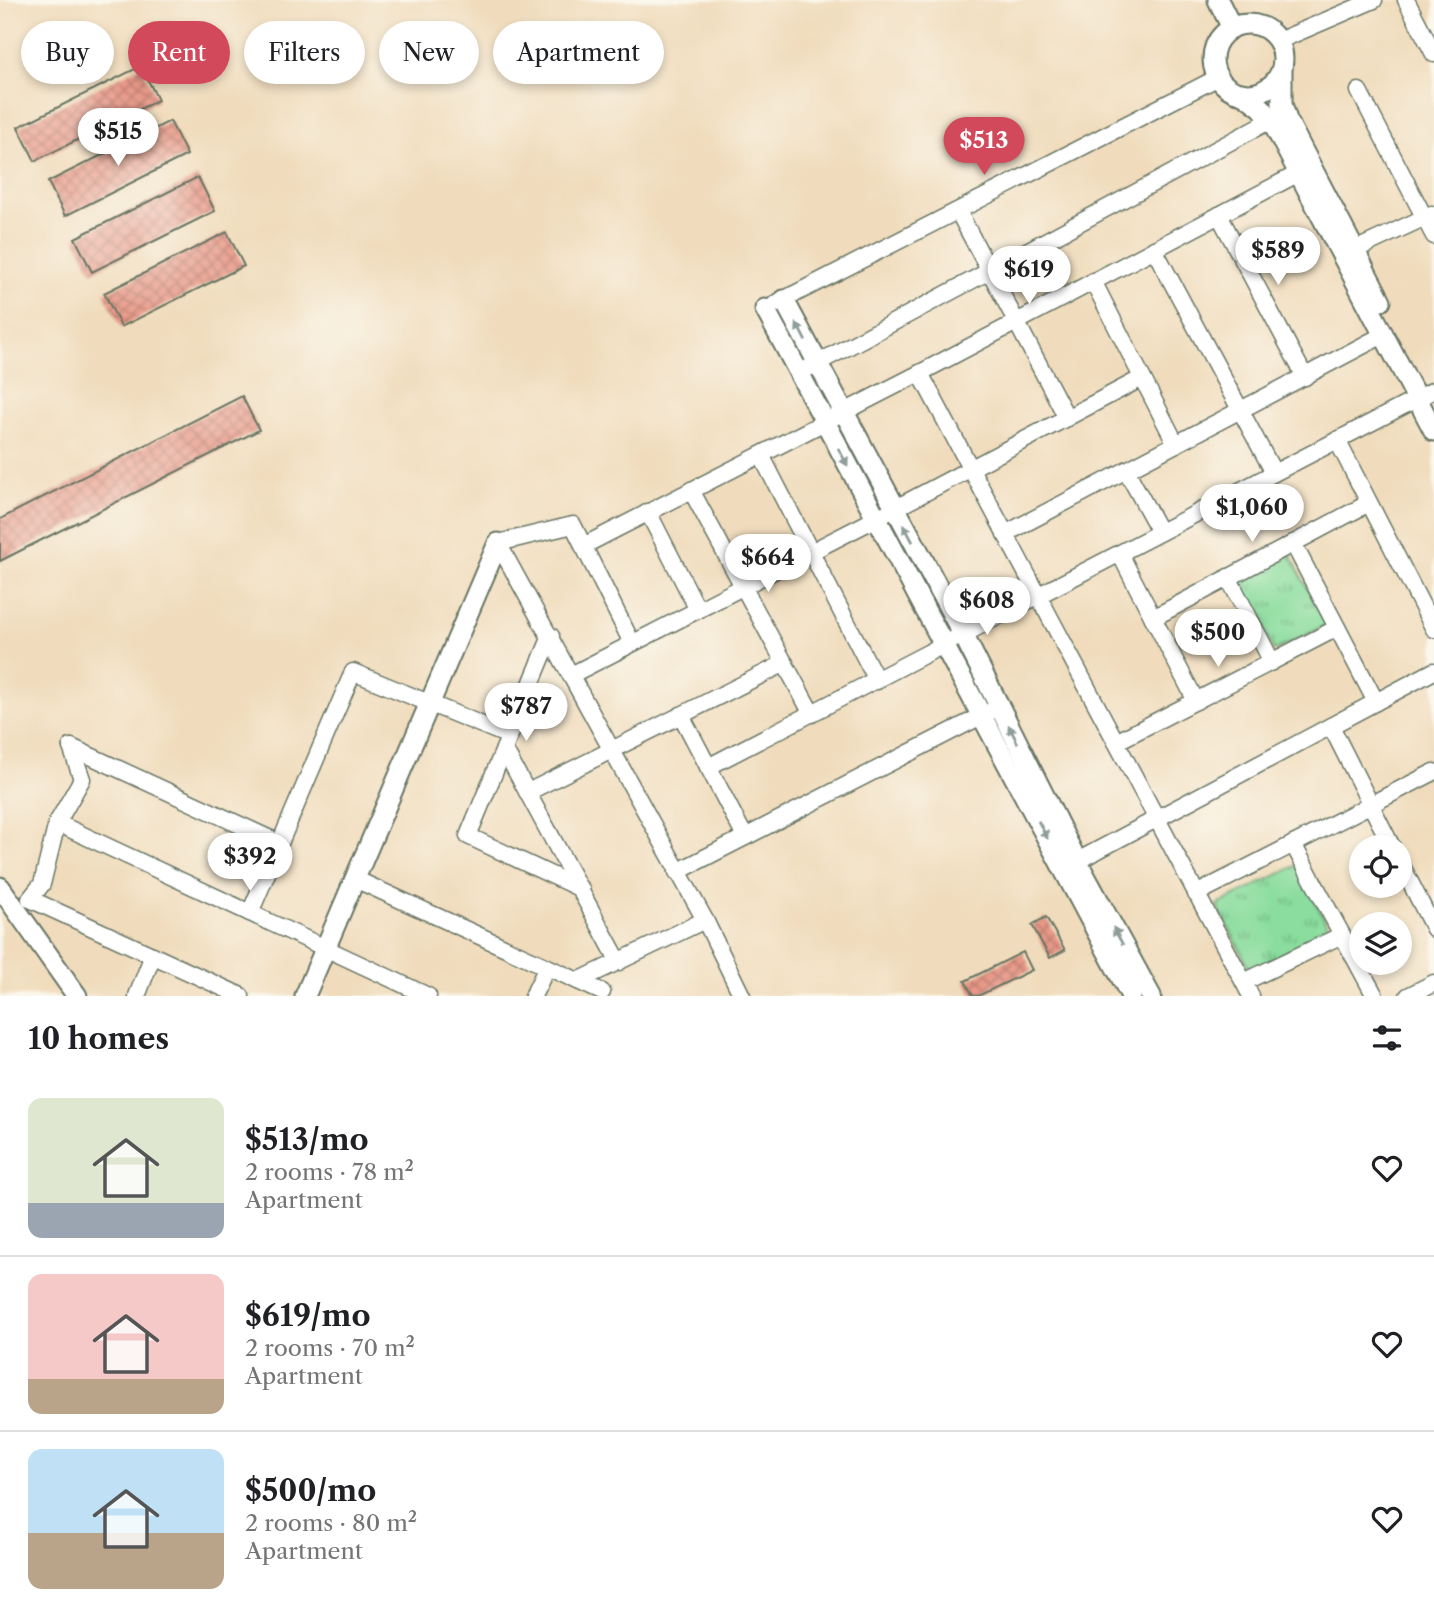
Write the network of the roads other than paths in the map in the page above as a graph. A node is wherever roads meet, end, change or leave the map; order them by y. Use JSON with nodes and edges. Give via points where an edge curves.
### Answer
{"nodes":[{"id":1,"x":1218,"y":0,"type":"edge"},
{"id":2,"x":1374,"y":0,"type":"edge"},
{"id":3,"x":1406,"y":0,"type":"edge"},
{"id":4,"x":1232,"y":28,"type":"junction"},
{"id":5,"x":1278,"y":41,"type":"junction"},
{"id":6,"x":1434,"y":54,"type":"edge"},
{"id":7,"x":1282,"y":69,"type":"junction"},
{"id":8,"x":1219,"y":77,"type":"junction"},
{"id":9,"x":1359,"y":91,"type":"dead end"},
{"id":10,"x":1242,"y":93,"type":"junction"},
{"id":11,"x":1271,"y":120,"type":"junction"},
{"id":12,"x":1298,"y":173,"type":"junction"},
{"id":13,"x":958,"y":211,"type":"junction"},
{"id":14,"x":1219,"y":215,"type":"junction"},
{"id":15,"x":1429,"y":216,"type":"edge"},
{"id":16,"x":1434,"y":236,"type":"edge"},
{"id":17,"x":1154,"y":249,"type":"junction"},
{"id":18,"x":1348,"y":253,"type":"junction"},
{"id":19,"x":989,"y":271,"type":"junction"},
{"id":20,"x":1093,"y":281,"type":"junction"},
{"id":21,"x":784,"y":300,"type":"junction"},
{"id":22,"x":765,"y":309,"type":"joint"},
{"id":23,"x":1016,"y":321,"type":"junction"},
{"id":24,"x":1384,"y":335,"type":"junction"},
{"id":25,"x":817,"y":363,"type":"junction"},
{"id":26,"x":799,"y":373,"type":"junction"},
{"id":27,"x":920,"y":373,"type":"junction"},
{"id":28,"x":1304,"y":376,"type":"junction"},
{"id":29,"x":1142,"y":378,"type":"junction"},
{"id":30,"x":1428,"y":397,"type":"edge"},
{"id":31,"x":1240,"y":410,"type":"junction"},
{"id":32,"x":845,"y":412,"type":"junction"},
{"id":33,"x":1067,"y":418,"type":"junction"},
{"id":34,"x":825,"y":422,"type":"junction"},
{"id":35,"x":1434,"y":431,"type":"edge"},
{"id":36,"x":1337,"y":440,"type":"junction"},
{"id":37,"x":1176,"y":444,"type":"junction"},
{"id":38,"x":761,"y":455,"type":"junction"},
{"id":39,"x":971,"y":469,"type":"junction"},
{"id":40,"x":1126,"y":470,"type":"junction"},
{"id":41,"x":1274,"y":473,"type":"junction"},
{"id":42,"x":691,"y":490,"type":"junction"},
{"id":43,"x":1369,"y":503,"type":"junction"},
{"id":44,"x":895,"y":509,"type":"junction"},
{"id":45,"x":649,"y":512,"type":"junction"},
{"id":46,"x":875,"y":519,"type":"junction"},
{"id":47,"x":1160,"y":532,"type":"junction"},
{"id":48,"x":1005,"y":534,"type":"junction"},
{"id":49,"x":498,"y":543,"type":"junction"},
{"id":50,"x":1293,"y":543,"type":"junction"},
{"id":51,"x":583,"y":545,"type":"junction"},
{"id":52,"x":811,"y":552,"type":"junction"},
{"id":53,"x":1120,"y":554,"type":"junction"},
{"id":54,"x":1228,"y":577,"type":"junction"},
{"id":55,"x":743,"y":586,"type":"junction"},
{"id":56,"x":1039,"y":597,"type":"junction"},
{"id":57,"x":698,"y":610,"type":"junction"},
{"id":58,"x":1153,"y":618,"type":"junction"},
{"id":59,"x":1337,"y":628,"type":"junction"},
{"id":60,"x":1434,"y":629,"type":"edge"},
{"id":61,"x":551,"y":636,"type":"junction"},
{"id":62,"x":964,"y":636,"type":"junction"},
{"id":63,"x":632,"y":643,"type":"junction"},
{"id":64,"x":944,"y":646,"type":"junction"},
{"id":65,"x":1272,"y":662,"type":"junction"},
{"id":66,"x":785,"y":663,"type":"junction"},
{"id":67,"x":1434,"y":671,"type":"edge"},
{"id":68,"x":571,"y":675,"type":"junction"},
{"id":69,"x":877,"y":681,"type":"junction"},
{"id":70,"x":1196,"y":701,"type":"junction"},
{"id":71,"x":1376,"y":702,"type":"junction"},
{"id":72,"x":429,"y":705,"type":"junction"},
{"id":73,"x":999,"y":707,"type":"junction"},
{"id":74,"x":812,"y":714,"type":"junction"},
{"id":75,"x":681,"y":715,"type":"junction"},
{"id":76,"x":981,"y":716,"type":"junction"},
{"id":77,"x":1331,"y":726,"type":"junction"},
{"id":78,"x":1116,"y":742,"type":"junction"},
{"id":79,"x":507,"y":743,"type":"junction"},
{"id":80,"x":611,"y":751,"type":"junction"},
{"id":81,"x":708,"y":767,"type":"junction"},
{"id":82,"x":1434,"y":772,"type":"edge"},
{"id":83,"x":528,"y":792,"type":"junction"},
{"id":84,"x":1371,"y":805,"type":"junction"},
{"id":85,"x":1157,"y":819,"type":"junction"},
{"id":86,"x":57,"y":823,"type":"junction"},
{"id":87,"x":1386,"y":835,"type":"edge"},
{"id":88,"x":745,"y":837,"type":"junction"},
{"id":89,"x":279,"y":844,"type":"junction"},
{"id":90,"x":1293,"y":844,"type":"junction"},
{"id":91,"x":1070,"y":865,"type":"junction"},
{"id":92,"x":677,"y":872,"type":"junction"},
{"id":93,"x":355,"y":878,"type":"junction"},
{"id":94,"x":1412,"y":886,"type":"edge"},
{"id":95,"x":0,"y":887,"type":"edge"},
{"id":96,"x":580,"y":889,"type":"junction"},
{"id":97,"x":1196,"y":894,"type":"junction"},
{"id":98,"x":250,"y":913,"type":"junction"},
{"id":99,"x":705,"y":920,"type":"junction"},
{"id":100,"x":1434,"y":929,"type":"edge"},
{"id":101,"x":1342,"y":935,"type":"junction"},
{"id":102,"x":326,"y":948,"type":"junction"},
{"id":103,"x":153,"y":956,"type":"junction"},
{"id":104,"x":619,"y":962,"type":"junction"},
{"id":105,"x":547,"y":967,"type":"junction"},
{"id":106,"x":586,"y":978,"type":"junction"},
{"id":107,"x":1434,"y":983,"type":"edge"},
{"id":108,"x":1247,"y":989,"type":"edge"},
{"id":109,"x":218,"y":991,"type":"edge"},
{"id":110,"x":603,"y":994,"type":"edge"},
{"id":111,"x":735,"y":994,"type":"edge"},
{"id":112,"x":77,"y":996,"type":"edge"},
{"id":113,"x":137,"y":996,"type":"edge"},
{"id":114,"x":241,"y":996,"type":"edge"},
{"id":115,"x":305,"y":996,"type":"edge"},
{"id":116,"x":428,"y":996,"type":"edge"},
{"id":117,"x":533,"y":996,"type":"edge"},
{"id":118,"x":1131,"y":996,"type":"edge"},
{"id":119,"x":1151,"y":996,"type":"edge"},
{"id":120,"x":1375,"y":996,"type":"edge"},
{"id":121,"x":1408,"y":996,"type":"edge"}],
"edges":[{"from":1,"to":4,"type":"street"},
{"from":2,"to":5,"type":"street"},
{"from":3,"to":6,"type":"street"},
{"from":4,"to":5,"type":"street","via":[[1245,24],[1262,27]]},
{"from":4,"to":8,"type":"street","via":[[1214,48]]},
{"from":5,"to":7,"type":"street"},
{"from":7,"to":10,"type":"street","via":[[1267,89]]},
{"from":7,"to":18,"type":"street","via":[[1287,120]]},
{"from":8,"to":10,"type":"street"},
{"from":8,"to":13,"type":"street"},
{"from":9,"to":15,"type":"street"},
{"from":10,"to":11,"type":"street"},
{"from":11,"to":12,"type":"street"},
{"from":11,"to":19,"type":"street"},
{"from":12,"to":14,"type":"street"},
{"from":12,"to":18,"type":"street"},
{"from":13,"to":19,"type":"street"},
{"from":13,"to":21,"type":"street"},
{"from":14,"to":17,"type":"street"},
{"from":14,"to":28,"type":"street"},
{"from":15,"to":16,"type":"street"},
{"from":15,"to":18,"type":"street"},
{"from":17,"to":20,"type":"street"},
{"from":17,"to":31,"type":"street"},
{"from":18,"to":24,"type":"street"},
{"from":18,"to":30,"type":"street"},
{"from":19,"to":23,"type":"street"},
{"from":19,"to":25,"type":"street"},
{"from":20,"to":23,"type":"street"},
{"from":20,"to":29,"type":"street"},
{"from":21,"to":22,"type":"street"},
{"from":25,"to":21,"type":"street","one_way":true},
{"from":22,"to":26,"type":"street"},
{"from":23,"to":27,"type":"street"},
{"from":23,"to":33,"type":"street"},
{"from":24,"to":28,"type":"street"},
{"from":24,"to":30,"type":"street"},
{"from":25,"to":26,"type":"street"},
{"from":25,"to":32,"type":"street"},
{"from":26,"to":34,"type":"street"},
{"from":27,"to":32,"type":"street"},
{"from":27,"to":39,"type":"street"},
{"from":28,"to":31,"type":"street"},
{"from":29,"to":33,"type":"street"},
{"from":29,"to":37,"type":"street"},
{"from":30,"to":35,"type":"street"},
{"from":30,"to":36,"type":"street"},
{"from":31,"to":37,"type":"street"},
{"from":31,"to":41,"type":"street"},
{"from":32,"to":34,"type":"street"},
{"from":32,"to":44,"type":"street"},
{"from":33,"to":39,"type":"street"},
{"from":34,"to":38,"type":"street"},
{"from":34,"to":46,"type":"street","one_way":true},
{"from":36,"to":41,"type":"street"},
{"from":36,"to":43,"type":"street"},
{"from":37,"to":40,"type":"street"},
{"from":38,"to":42,"type":"street"},
{"from":38,"to":52,"type":"street"},
{"from":39,"to":44,"type":"street"},
{"from":39,"to":48,"type":"street"},
{"from":40,"to":47,"type":"street"},
{"from":40,"to":48,"type":"street"},
{"from":41,"to":47,"type":"street"},
{"from":42,"to":45,"type":"street"},
{"from":42,"to":55,"type":"street"},
{"from":43,"to":50,"type":"street"},
{"from":43,"to":60,"type":"street"},
{"from":44,"to":46,"type":"street"},
{"from":62,"to":44,"type":"street","one_way":true},
{"from":45,"to":51,"type":"street"},
{"from":45,"to":57,"type":"street"},
{"from":46,"to":52,"type":"street"},
{"from":46,"to":64,"type":"street"},
{"from":47,"to":53,"type":"street"},
{"from":48,"to":56,"type":"street"},
{"from":49,"to":51,"type":"street","via":[[573,525]]},
{"from":49,"to":61,"type":"street"},
{"from":49,"to":72,"type":"street"},
{"from":50,"to":54,"type":"street"},
{"from":50,"to":59,"type":"street"},
{"from":51,"to":63,"type":"street"},
{"from":52,"to":55,"type":"street"},
{"from":52,"to":69,"type":"street"},
{"from":53,"to":56,"type":"street"},
{"from":53,"to":58,"type":"street"},
{"from":54,"to":58,"type":"street"},
{"from":54,"to":65,"type":"street"},
{"from":55,"to":57,"type":"street"},
{"from":55,"to":66,"type":"street"},
{"from":56,"to":62,"type":"street"},
{"from":56,"to":78,"type":"street"},
{"from":57,"to":63,"type":"street"},
{"from":58,"to":70,"type":"street"},
{"from":59,"to":65,"type":"street"},
{"from":59,"to":71,"type":"street"},
{"from":61,"to":68,"type":"street"},
{"from":61,"to":79,"type":"street"},
{"from":62,"to":64,"type":"street"},
{"from":62,"to":73,"type":"street"},
{"from":63,"to":68,"type":"street"},
{"from":64,"to":69,"type":"street"},
{"from":64,"to":76,"type":"street"},
{"from":65,"to":70,"type":"street"},
{"from":66,"to":74,"type":"street"},
{"from":66,"to":75,"type":"street"},
{"from":67,"to":71,"type":"street"},
{"from":68,"to":80,"type":"street"},
{"from":69,"to":74,"type":"street"},
{"from":70,"to":78,"type":"street"},
{"from":71,"to":77,"type":"street"},
{"from":72,"to":79,"type":"street"},
{"from":72,"to":89,"type":"street","via":[[353,672]]},
{"from":72,"to":93,"type":"street"},
{"from":73,"to":76,"type":"street"},
{"from":91,"to":73,"type":"street","one_way":true},
{"from":74,"to":81,"type":"street"},
{"from":75,"to":80,"type":"street"},
{"from":75,"to":81,"type":"street"},
{"from":76,"to":88,"type":"street"},
{"from":76,"to":91,"type":"street","one_way":true},
{"from":77,"to":84,"type":"street"},
{"from":77,"to":85,"type":"street"},
{"from":78,"to":85,"type":"street"},
{"from":79,"to":83,"type":"street"},
{"from":79,"to":96,"type":"street","via":[[468,836]]},
{"from":80,"to":83,"type":"street"},
{"from":80,"to":92,"type":"street"},
{"from":81,"to":88,"type":"street"},
{"from":82,"to":84,"type":"street"},
{"from":83,"to":96,"type":"street"},
{"from":84,"to":87,"type":"street"},
{"from":84,"to":90,"type":"street"},
{"from":85,"to":91,"type":"street"},
{"from":85,"to":97,"type":"street"},
{"from":86,"to":89,"type":"street","via":[[82,779],[71,747]]},
{"from":86,"to":98,"type":"street"},
{"from":86,"to":103,"type":"street","via":[[42,884],[30,899]]},
{"from":88,"to":92,"type":"street"},
{"from":89,"to":98,"type":"street"},
{"from":90,"to":97,"type":"street"},
{"from":90,"to":101,"type":"street"},
{"from":91,"to":118,"type":"street"},
{"from":119,"to":91,"type":"street","one_way":true},
{"from":92,"to":99,"type":"street"},
{"from":93,"to":102,"type":"street"},
{"from":93,"to":105,"type":"street"},
{"from":94,"to":100,"type":"street"},
{"from":95,"to":112,"type":"street"},
{"from":96,"to":104,"type":"street"},
{"from":97,"to":108,"type":"street"},
{"from":98,"to":102,"type":"street"},
{"from":99,"to":104,"type":"street"},
{"from":99,"to":111,"type":"street"},
{"from":101,"to":108,"type":"street"},
{"from":101,"to":120,"type":"street"},
{"from":102,"to":115,"type":"street"},
{"from":102,"to":116,"type":"street"},
{"from":103,"to":109,"type":"street"},
{"from":103,"to":113,"type":"street"},
{"from":104,"to":106,"type":"street"},
{"from":105,"to":106,"type":"street"},
{"from":105,"to":117,"type":"street"},
{"from":106,"to":110,"type":"street"},
{"from":107,"to":121,"type":"street"},
{"from":109,"to":114,"type":"street"}]}
